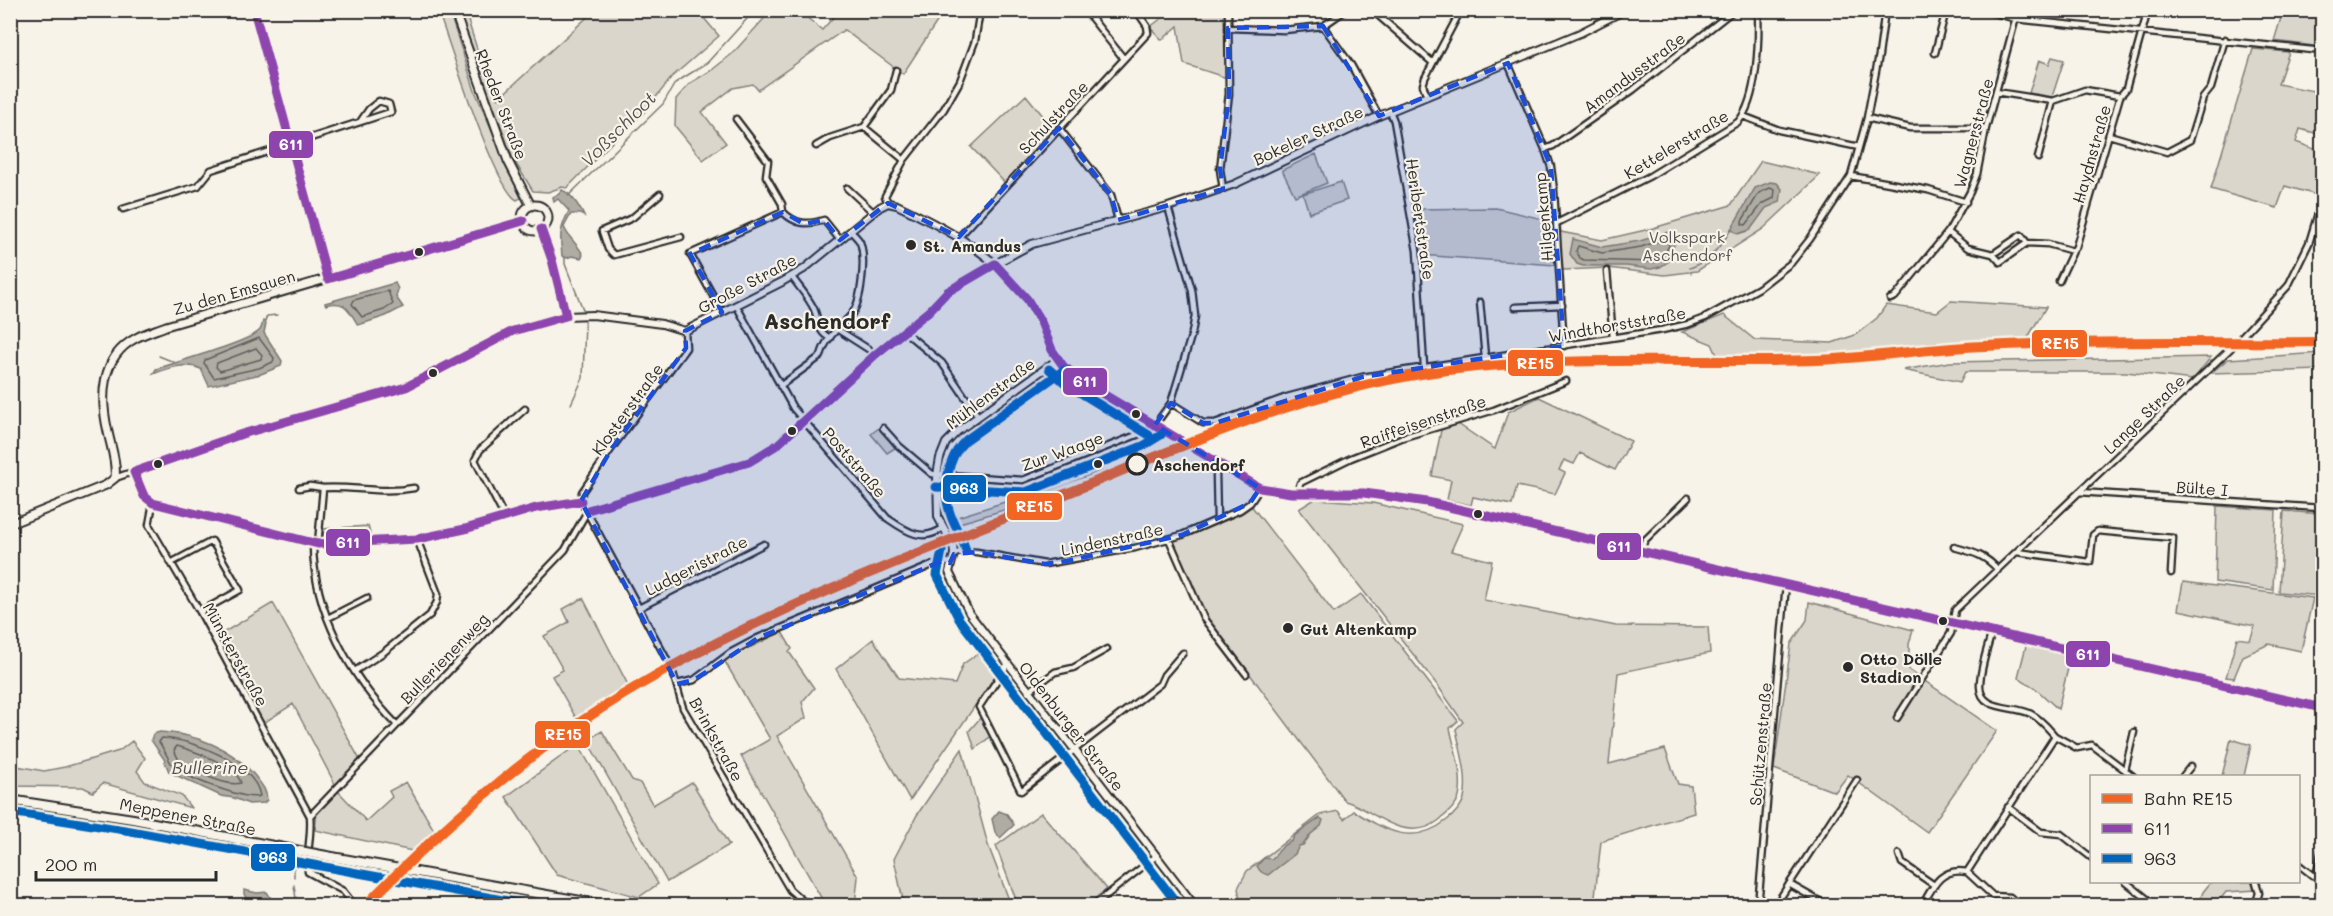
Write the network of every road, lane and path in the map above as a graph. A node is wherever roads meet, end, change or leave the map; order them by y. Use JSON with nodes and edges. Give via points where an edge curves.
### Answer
{"nodes":[{"id":1,"x":254,"y":10,"type":"edge"},
{"id":2,"x":453,"y":10,"type":"edge"},
{"id":3,"x":980,"y":10,"type":"edge"},
{"id":4,"x":1085,"y":10,"type":"edge"},
{"id":5,"x":1136,"y":10,"type":"edge"},
{"id":6,"x":1228,"y":10,"type":"edge"},
{"id":7,"x":1346,"y":10,"type":"edge"},
{"id":8,"x":1372,"y":10,"type":"edge"},
{"id":9,"x":1461,"y":10,"type":"edge"},
{"id":10,"x":1625,"y":10,"type":"edge"},
{"id":11,"x":1734,"y":10,"type":"edge"},
{"id":12,"x":1758,"y":10,"type":"edge"},
{"id":13,"x":1885,"y":10,"type":"edge"},
{"id":14,"x":1946,"y":10,"type":"edge"},
{"id":15,"x":1983,"y":10,"type":"edge"},
{"id":16,"x":2018,"y":10,"type":"edge"},
{"id":17,"x":2148,"y":10,"type":"edge"},
{"id":18,"x":2016,"y":19,"type":"junction"},
{"id":19,"x":1323,"y":26,"type":"junction"},
{"id":20,"x":1228,"y":28,"type":"junction"},
{"id":21,"x":2143,"y":30,"type":"junction"},
{"id":22,"x":2225,"y":39,"type":"junction"},
{"id":23,"x":2322,"y":51,"type":"edge"},
{"id":24,"x":1935,"y":53,"type":"dead end"},
{"id":25,"x":1124,"y":59,"type":"junction"},
{"id":26,"x":1433,"y":63,"type":"junction"},
{"id":27,"x":1508,"y":63,"type":"junction"},
{"id":28,"x":896,"y":70,"type":"dead end"},
{"id":29,"x":1996,"y":92,"type":"junction"},
{"id":30,"x":1427,"y":96,"type":"junction"},
{"id":31,"x":2120,"y":96,"type":"junction"},
{"id":32,"x":2053,"y":100,"type":"junction"},
{"id":33,"x":1390,"y":111,"type":"junction"},
{"id":34,"x":1379,"y":116,"type":"junction"},
{"id":35,"x":1743,"y":116,"type":"junction"},
{"id":36,"x":736,"y":118,"type":"dead end"},
{"id":37,"x":1867,"y":118,"type":"junction"},
{"id":38,"x":360,"y":123,"type":"junction"},
{"id":39,"x":864,"y":127,"type":"junction"},
{"id":40,"x":1059,"y":128,"type":"junction"},
{"id":41,"x":1986,"y":128,"type":"junction"},
{"id":42,"x":2109,"y":135,"type":"junction"},
{"id":43,"x":291,"y":145,"type":"junction"},
{"id":44,"x":816,"y":146,"type":"dead end"},
{"id":45,"x":1859,"y":147,"type":"junction"},
{"id":46,"x":1545,"y":149,"type":"junction"},
{"id":47,"x":2038,"y":158,"type":"dead end"},
{"id":48,"x":904,"y":160,"type":"junction"},
{"id":49,"x":1851,"y":176,"type":"junction"},
{"id":50,"x":847,"y":188,"type":"dead end"},
{"id":51,"x":1223,"y":189,"type":"junction"},
{"id":52,"x":660,"y":194,"type":"dead end"},
{"id":53,"x":2322,"y":200,"type":"edge"},
{"id":54,"x":1966,"y":202,"type":"junction"},
{"id":55,"x":888,"y":203,"type":"junction"},
{"id":56,"x":531,"y":206,"type":"junction"},
{"id":57,"x":1168,"y":207,"type":"junction"},
{"id":58,"x":123,"y":210,"type":"dead end"},
{"id":59,"x":783,"y":212,"type":"junction"},
{"id":60,"x":873,"y":212,"type":"junction"},
{"id":61,"x":1118,"y":220,"type":"junction"},
{"id":62,"x":522,"y":221,"type":"junction"},
{"id":63,"x":1557,"y":223,"type":"junction"},
{"id":64,"x":541,"y":230,"type":"junction"},
{"id":65,"x":851,"y":231,"type":"junction"},
{"id":66,"x":1948,"y":232,"type":"junction"},
{"id":67,"x":681,"y":237,"type":"dead end"},
{"id":68,"x":959,"y":237,"type":"junction"},
{"id":69,"x":840,"y":240,"type":"junction"},
{"id":70,"x":2027,"y":243,"type":"junction"},
{"id":71,"x":2073,"y":251,"type":"junction"},
{"id":72,"x":1993,"y":254,"type":"junction"},
{"id":73,"x":995,"y":264,"type":"junction"},
{"id":74,"x":1607,"y":271,"type":"dead end"},
{"id":75,"x":792,"y":277,"type":"junction"},
{"id":76,"x":328,"y":279,"type":"junction"},
{"id":77,"x":2059,"y":281,"type":"dead end"},
{"id":78,"x":1890,"y":300,"type":"dead end"},
{"id":79,"x":1480,"y":302,"type":"dead end"},
{"id":80,"x":736,"y":305,"type":"junction"},
{"id":81,"x":1562,"y":305,"type":"junction"},
{"id":82,"x":1515,"y":307,"type":"dead end"},
{"id":83,"x":722,"y":312,"type":"junction"},
{"id":84,"x":566,"y":316,"type":"junction"},
{"id":85,"x":837,"y":329,"type":"junction"},
{"id":86,"x":685,"y":331,"type":"junction"},
{"id":87,"x":905,"y":332,"type":"junction"},
{"id":88,"x":1613,"y":337,"type":"junction"},
{"id":89,"x":830,"y":338,"type":"junction"},
{"id":90,"x":1564,"y":346,"type":"junction"},
{"id":91,"x":876,"y":354,"type":"junction"},
{"id":92,"x":1485,"y":357,"type":"junction"},
{"id":93,"x":1057,"y":360,"type":"junction"},
{"id":94,"x":1424,"y":367,"type":"junction"},
{"id":95,"x":1566,"y":381,"type":"dead end"},
{"id":96,"x":780,"y":386,"type":"junction"},
{"id":97,"x":1171,"y":403,"type":"junction"},
{"id":98,"x":525,"y":409,"type":"dead end"},
{"id":99,"x":978,"y":416,"type":"junction"},
{"id":100,"x":804,"y":421,"type":"junction"},
{"id":101,"x":1155,"y":425,"type":"junction"},
{"id":102,"x":883,"y":428,"type":"dead end"},
{"id":103,"x":134,"y":472,"type":"junction"},
{"id":104,"x":1216,"y":472,"type":"dead end"},
{"id":105,"x":937,"y":475,"type":"junction"},
{"id":106,"x":114,"y":478,"type":"junction"},
{"id":107,"x":298,"y":488,"type":"dead end"},
{"id":108,"x":323,"y":488,"type":"junction"},
{"id":109,"x":414,"y":488,"type":"dead end"},
{"id":110,"x":1260,"y":488,"type":"junction"},
{"id":111,"x":2079,"y":492,"type":"junction"},
{"id":112,"x":1297,"y":493,"type":"junction"},
{"id":113,"x":1688,"y":498,"type":"dead end"},
{"id":114,"x":581,"y":501,"type":"junction"},
{"id":115,"x":153,"y":503,"type":"junction"},
{"id":116,"x":2322,"y":508,"type":"edge"},
{"id":117,"x":588,"y":510,"type":"junction"},
{"id":118,"x":505,"y":518,"type":"junction"},
{"id":119,"x":1217,"y":520,"type":"junction"},
{"id":120,"x":10,"y":524,"type":"edge"},
{"id":121,"x":943,"y":528,"type":"junction"},
{"id":122,"x":417,"y":539,"type":"junction"},
{"id":123,"x":1169,"y":539,"type":"junction"},
{"id":124,"x":764,"y":543,"type":"dead end"},
{"id":125,"x":315,"y":544,"type":"junction"},
{"id":126,"x":1954,"y":547,"type":"dead end"},
{"id":127,"x":1640,"y":551,"type":"junction"},
{"id":128,"x":2017,"y":552,"type":"junction"},
{"id":129,"x":954,"y":554,"type":"junction"},
{"id":130,"x":171,"y":563,"type":"junction"},
{"id":131,"x":950,"y":563,"type":"junction"},
{"id":132,"x":1998,"y":570,"type":"junction"},
{"id":133,"x":2171,"y":573,"type":"dead end"},
{"id":134,"x":1786,"y":584,"type":"junction"},
{"id":135,"x":367,"y":598,"type":"dead end"},
{"id":136,"x":639,"y":608,"type":"junction"},
{"id":137,"x":200,"y":612,"type":"junction"},
{"id":138,"x":328,"y":618,"type":"junction"},
{"id":139,"x":1952,"y":622,"type":"junction"},
{"id":140,"x":1992,"y":631,"type":"junction"},
{"id":141,"x":1107,"y":649,"type":"dead end"},
{"id":142,"x":1183,"y":653,"type":"dead end"},
{"id":143,"x":1007,"y":665,"type":"junction"},
{"id":144,"x":355,"y":671,"type":"junction"},
{"id":145,"x":1246,"y":674,"type":"dead end"},
{"id":146,"x":677,"y":684,"type":"junction"},
{"id":147,"x":1028,"y":692,"type":"junction"},
{"id":148,"x":2322,"y":708,"type":"edge"},
{"id":149,"x":1897,"y":718,"type":"dead end"},
{"id":150,"x":397,"y":725,"type":"junction"},
{"id":151,"x":2134,"y":732,"type":"dead end"},
{"id":152,"x":2055,"y":736,"type":"junction"},
{"id":153,"x":1074,"y":750,"type":"junction"},
{"id":154,"x":2191,"y":766,"type":"dead end"},
{"id":155,"x":2125,"y":770,"type":"junction"},
{"id":156,"x":2131,"y":775,"type":"edge"},
{"id":157,"x":2184,"y":775,"type":"edge"},
{"id":158,"x":1857,"y":780,"type":"dead end"},
{"id":159,"x":10,"y":800,"type":"edge"},
{"id":160,"x":2008,"y":807,"type":"junction"},
{"id":161,"x":310,"y":816,"type":"junction"},
{"id":162,"x":2322,"y":849,"type":"edge"},
{"id":163,"x":1899,"y":854,"type":"dead end"},
{"id":164,"x":1155,"y":857,"type":"junction"},
{"id":165,"x":2090,"y":857,"type":"edge"},
{"id":166,"x":2300,"y":865,"type":"edge"},
{"id":167,"x":1967,"y":872,"type":"junction"},
{"id":168,"x":2316,"y":877,"type":"junction"},
{"id":169,"x":2322,"y":878,"type":"edge"},
{"id":170,"x":2127,"y":883,"type":"edge"},
{"id":171,"x":2256,"y":883,"type":"edge"},
{"id":172,"x":1789,"y":884,"type":"junction"},
{"id":173,"x":1934,"y":885,"type":"junction"},
{"id":174,"x":355,"y":906,"type":"edge"},
{"id":175,"x":609,"y":906,"type":"edge"},
{"id":176,"x":821,"y":906,"type":"edge"},
{"id":177,"x":1093,"y":906,"type":"edge"},
{"id":178,"x":1195,"y":906,"type":"edge"},
{"id":179,"x":1758,"y":906,"type":"edge"},
{"id":180,"x":1775,"y":906,"type":"edge"},
{"id":181,"x":1828,"y":906,"type":"edge"},
{"id":182,"x":1922,"y":906,"type":"edge"},
{"id":183,"x":2020,"y":906,"type":"edge"},
{"id":184,"x":2157,"y":906,"type":"edge"},
{"id":185,"x":2255,"y":906,"type":"edge"}],
"edges":[{"from":1,"to":43,"type":"street"},
{"from":2,"to":56,"type":"main road","name":"Rheder Straße","via":[[508,161]]},
{"from":3,"to":48,"type":"street","via":[[975,41],[960,81],[944,109]]},
{"from":4,"to":25,"type":"street"},
{"from":5,"to":25,"type":"street","name":"Schulstraße","via":[[1148,33]]},
{"from":6,"to":20,"type":"street"},
{"from":7,"to":19,"type":"street"},
{"from":8,"to":26,"type":"street"},
{"from":9,"to":26,"type":"street"},
{"from":10,"to":27,"type":"street","name":"Bokeler Straße"},
{"from":11,"to":46,"type":"street","name":"Amandusstraße","via":[[1633,90]]},
{"from":12,"to":35,"type":"street","name":"Kettelerstraße","via":[[1757,65]]},
{"from":13,"to":37,"type":"street","name":"Windthorststraße"},
{"from":14,"to":24,"type":"street"},
{"from":15,"to":18,"type":"street"},
{"from":16,"to":18,"type":"street","name":"Wagnerstraße"},
{"from":17,"to":21,"type":"street","name":"Haydnstraße"},
{"from":18,"to":21,"type":"street"},
{"from":18,"to":29,"type":"street","name":"Wagnerstraße"},
{"from":19,"to":20,"type":"street","via":[[1284,30]]},
{"from":19,"to":34,"type":"street","via":[[1351,65]]},
{"from":20,"to":51,"type":"street","via":[[1229,94],[1220,169]]},
{"from":21,"to":22,"type":"street"},
{"from":21,"to":31,"type":"street","name":"Haydnstraße","via":[[2126,89]]},
{"from":22,"to":23,"type":"street"},
{"from":22,"to":42,"type":"street","via":[[2190,140],[2167,152]]},
{"from":25,"to":40,"type":"street","name":"Schulstraße"},
{"from":26,"to":30,"type":"street","via":[[1423,85]]},
{"from":27,"to":30,"type":"street","name":"Bokeler Straße"},
{"from":27,"to":46,"type":"street","name":"Hilgenkamp"},
{"from":28,"to":39,"type":"street","via":[[891,90]]},
{"from":29,"to":32,"type":"street"},
{"from":29,"to":41,"type":"street","name":"Wagnerstraße"},
{"from":30,"to":33,"type":"street","name":"Bokeler Straße"},
{"from":31,"to":32,"type":"street","via":[[2085,90]]},
{"from":31,"to":42,"type":"street","name":"Haydnstraße"},
{"from":32,"to":47,"type":"street"},
{"from":33,"to":34,"type":"street","name":"Bokeler Straße"},
{"from":33,"to":94,"type":"street","name":"Heribertstraße","via":[[1417,251]]},
{"from":34,"to":51,"type":"street","name":"Bokeler Straße"},
{"from":35,"to":45,"type":"street","via":[[1779,130]]},
{"from":35,"to":63,"type":"street","name":"Kettelerstraße","via":[[1690,153]]},
{"from":36,"to":59,"type":"street","via":[[768,161],[766,176]]},
{"from":37,"to":41,"type":"street","via":[[1910,128]]},
{"from":37,"to":45,"type":"street","name":"Windthorststraße"},
{"from":38,"to":38,"type":"street","via":[[391,112],[389,104],[374,104]]},
{"from":38,"to":43,"type":"street"},
{"from":39,"to":44,"type":"street"},
{"from":39,"to":48,"type":"street"},
{"from":40,"to":61,"type":"street","via":[[1111,195]]},
{"from":40,"to":68,"type":"street","name":"Schulstraße"},
{"from":41,"to":54,"type":"street","name":"Wagnerstraße","via":[[1977,174]]},
{"from":42,"to":71,"type":"street","name":"Haydnstraße"},
{"from":43,"to":58,"type":"street","via":[[211,170],[198,186]]},
{"from":43,"to":76,"type":"street"},
{"from":45,"to":49,"type":"street","name":"Windthorststraße"},
{"from":46,"to":63,"type":"street","name":"Hilgenkamp","via":[[1554,183]]},
{"from":48,"to":55,"type":"street","via":[[885,196]]},
{"from":49,"to":54,"type":"street","via":[[1928,190]]},
{"from":49,"to":88,"type":"street","name":"Windthorststraße","via":[[1802,250],[1759,288],[1689,324]]},
{"from":50,"to":60,"type":"street"},
{"from":51,"to":57,"type":"street","name":"Bokeler Straße"},
{"from":52,"to":67,"type":"street","via":[[632,218],[602,231],[608,249],[614,255]]},
{"from":53,"to":111,"type":"street","name":"Lange Straße","via":[[2309,243],[2288,286],[2232,346]]},
{"from":54,"to":66,"type":"street","name":"Wagnerstraße"},
{"from":55,"to":60,"type":"street","name":"Große Straße"},
{"from":55,"to":68,"type":"street"},
{"from":56,"to":62,"type":"main road","via":[[524,211]]},
{"from":56,"to":64,"type":"main road","via":[[540,206],[547,213]]},
{"from":57,"to":61,"type":"street","name":"Bokeler Straße"},
{"from":57,"to":97,"type":"street","via":[[1196,309]]},
{"from":59,"to":69,"type":"street","via":[[804,224],[824,220]]},
{"from":59,"to":83,"type":"street","via":[[690,254]]},
{"from":60,"to":65,"type":"street","name":"Große Straße"},
{"from":61,"to":73,"type":"street","name":"Bokeler Straße","via":[[1032,244]]},
{"from":62,"to":64,"type":"main road","via":[[530,230]]},
{"from":62,"to":76,"type":"main road","name":"Zu den Emsauen"},
{"from":63,"to":81,"type":"street","name":"Hilgenkamp"},
{"from":64,"to":84,"type":"street"},
{"from":65,"to":69,"type":"street","name":"Große Straße"},
{"from":65,"to":85,"type":"street","via":[[860,242],[861,291],[852,314]]},
{"from":66,"to":72,"type":"street","via":[[1968,248]]},
{"from":66,"to":78,"type":"street","name":"Wagnerstraße"},
{"from":68,"to":73,"type":"street"},
{"from":69,"to":75,"type":"street","name":"Große Straße"},
{"from":70,"to":71,"type":"street"},
{"from":70,"to":72,"type":"street","via":[[2000,262]]},
{"from":70,"to":72,"type":"street","via":[[2021,235]]},
{"from":71,"to":77,"type":"street","name":"Haydnstraße"},
{"from":73,"to":87,"type":"street","via":[[946,292]]},
{"from":73,"to":93,"type":"street","via":[[1027,299]]},
{"from":74,"to":88,"type":"street"},
{"from":75,"to":80,"type":"street","name":"Große Straße"},
{"from":75,"to":89,"type":"street","via":[[815,310],[817,324]]},
{"from":76,"to":106,"type":"main road","name":"Zu den Emsauen","via":[[166,326],[124,347],[107,372],[102,399],[115,463]]},
{"from":79,"to":92,"type":"street"},
{"from":80,"to":83,"type":"street","name":"Große Straße"},
{"from":80,"to":96,"type":"street","name":"Poststraße"},
{"from":81,"to":82,"type":"street"},
{"from":81,"to":90,"type":"street","name":"Hilgenkamp"},
{"from":83,"to":86,"type":"street","name":"Große Straße"},
{"from":84,"to":86,"type":"street","name":"Große Straße","via":[[593,315]]},
{"from":84,"to":103,"type":"street","via":[[513,331],[406,387],[242,434]]},
{"from":85,"to":89,"type":"street"},
{"from":85,"to":91,"type":"street"},
{"from":86,"to":114,"type":"street","name":"Klosterstraße","via":[[686,348],[612,448],[582,492]]},
{"from":87,"to":91,"type":"street"},
{"from":87,"to":99,"type":"street","via":[[942,363]]},
{"from":88,"to":90,"type":"street","name":"Windthorststraße"},
{"from":89,"to":96,"type":"street","via":[[816,361]]},
{"from":90,"to":92,"type":"street","name":"Windthorststraße"},
{"from":91,"to":100,"type":"street"},
{"from":92,"to":94,"type":"street","name":"Windthorststraße"},
{"from":93,"to":99,"type":"street","name":"Mühlenstraße"},
{"from":93,"to":101,"type":"street","via":[[1072,374]]},
{"from":94,"to":97,"type":"street","name":"Windthorststraße","via":[[1327,384],[1215,423],[1203,423]]},
{"from":95,"to":112,"type":"street","name":"Raiffeisenstraße","via":[[1494,410],[1401,438],[1300,483]]},
{"from":96,"to":100,"type":"street","name":"Poststraße"},
{"from":97,"to":101,"type":"street"},
{"from":98,"to":118,"type":"street","via":[[480,450],[475,460]]},
{"from":99,"to":105,"type":"street","name":"Mühlenstraße","via":[[946,443]]},
{"from":100,"to":117,"type":"street","via":[[749,462]]},
{"from":100,"to":121,"type":"street","name":"Poststraße","via":[[887,518],[922,536]]},
{"from":101,"to":105,"type":"street","name":"Zur Waage","via":[[1139,435],[1023,480]]},
{"from":101,"to":110,"type":"street"},
{"from":102,"to":105,"type":"street"},
{"from":103,"to":106,"type":"street"},
{"from":103,"to":115,"type":"street","via":[[144,496]]},
{"from":104,"to":119,"type":"street"},
{"from":105,"to":121,"type":"street","name":"Mühlenstraße","via":[[937,509]]},
{"from":106,"to":120,"type":"main road","via":[[106,485]]},
{"from":107,"to":108,"type":"street"},
{"from":108,"to":109,"type":"street","via":[[392,492]]},
{"from":108,"to":125,"type":"street"},
{"from":110,"to":112,"type":"street"},
{"from":110,"to":119,"type":"street","name":"Lindenstraße","via":[[1250,503]]},
{"from":111,"to":116,"type":"street","name":"Bülte I"},
{"from":111,"to":128,"type":"street","name":"Lange Straße"},
{"from":112,"to":127,"type":"street","via":[[1397,497]]},
{"from":113,"to":127,"type":"street","via":[[1645,540]]},
{"from":114,"to":117,"type":"street","name":"Brinkstraße"},
{"from":114,"to":118,"type":"street"},
{"from":115,"to":125,"type":"street"},
{"from":115,"to":130,"type":"street","name":"Münsterstraße","via":[[149,525]]},
{"from":117,"to":136,"type":"street","name":"Brinkstraße"},
{"from":117,"to":150,"type":"street","name":"Bullerienenweg","via":[[565,550]]},
{"from":118,"to":122,"type":"street"},
{"from":119,"to":123,"type":"street","name":"Lindenstraße"},
{"from":121,"to":129,"type":"street","name":"Mühlenstraße"},
{"from":122,"to":125,"type":"street"},
{"from":122,"to":144,"type":"street","via":[[438,594],[435,608],[384,652]]},
{"from":123,"to":129,"type":"street","name":"Lindenstraße","via":[[1045,564],[977,552]]},
{"from":123,"to":145,"type":"street","via":[[1204,619]]},
{"from":124,"to":136,"type":"street","name":"Ludgeristraße"},
{"from":125,"to":138,"type":"street","via":[[313,566]]},
{"from":126,"to":132,"type":"street","via":[[1982,555]]},
{"from":127,"to":134,"type":"street"},
{"from":128,"to":132,"type":"street","name":"Lange Straße"},
{"from":128,"to":133,"type":"street","via":[[2090,562],[2093,536],[2098,531],[2174,538]]},
{"from":129,"to":131,"type":"street"},
{"from":130,"to":137,"type":"street","name":"Münsterstraße"},
{"from":130,"to":137,"type":"street","via":[[212,541],[240,590]]},
{"from":131,"to":143,"type":"street","name":"Oldenburger Straße","via":[[951,580],[963,604]]},
{"from":131,"to":146,"type":"street","via":[[942,561],[758,638],[694,680]]},
{"from":132,"to":139,"type":"street","name":"Lange Straße","via":[[1955,610]]},
{"from":134,"to":139,"type":"street"},
{"from":134,"to":179,"type":"street","name":"Schützenstraße"},
{"from":135,"to":138,"type":"street"},
{"from":136,"to":146,"type":"street","name":"Brinkstraße"},
{"from":137,"to":161,"type":"street","name":"Münsterstraße"},
{"from":138,"to":144,"type":"street"},
{"from":139,"to":140,"type":"street"},
{"from":139,"to":149,"type":"street","via":[[1951,633]]},
{"from":140,"to":148,"type":"street"},
{"from":140,"to":152,"type":"street","via":[[1979,684],[1981,694],[1996,706],[2031,714]]},
{"from":141,"to":147,"type":"street","via":[[1073,668],[1055,672]]},
{"from":142,"to":153,"type":"street","via":[[1160,684]]},
{"from":143,"to":147,"type":"street","name":"Oldenburger Straße"},
{"from":143,"to":153,"type":"street","via":[[979,707],[1021,791]]},
{"from":144,"to":150,"type":"street"},
{"from":146,"to":176,"type":"street","name":"Brinkstraße","via":[[683,708],[790,890],[803,901]]},
{"from":147,"to":153,"type":"street","name":"Oldenburger Straße"},
{"from":150,"to":161,"type":"street","name":"Bullerienenweg"},
{"from":151,"to":155,"type":"street"},
{"from":152,"to":155,"type":"street","via":[[2077,748],[2092,745]]},
{"from":152,"to":160,"type":"street"},
{"from":153,"to":164,"type":"street","name":"Oldenburger Straße"},
{"from":154,"to":157,"type":"street"},
{"from":155,"to":156,"type":"street"},
{"from":158,"to":172,"type":"street"},
{"from":159,"to":175,"type":"main road","name":"Meppener Straße","bridge":true},
{"from":160,"to":165,"type":"street","via":[[2041,832],[2061,834]]},
{"from":160,"to":167,"type":"street"},
{"from":161,"to":174,"type":"street","via":[[308,872],[343,891]]},
{"from":162,"to":168,"type":"street"},
{"from":163,"to":173,"type":"street","via":[[1902,863]]},
{"from":164,"to":177,"type":"street"},
{"from":164,"to":178,"type":"street","name":"Oldenburger Straße"},
{"from":166,"to":168,"type":"street"},
{"from":167,"to":173,"type":"street","via":[[1954,869]]},
{"from":167,"to":183,"type":"street","via":[[1993,896],[2010,897]]},
{"from":168,"to":169,"type":"street"},
{"from":170,"to":184,"type":"street"},
{"from":171,"to":185,"type":"street","via":[[2259,893]]},
{"from":172,"to":180,"type":"street"},
{"from":172,"to":181,"type":"street"},
{"from":173,"to":182,"type":"street"}]}
